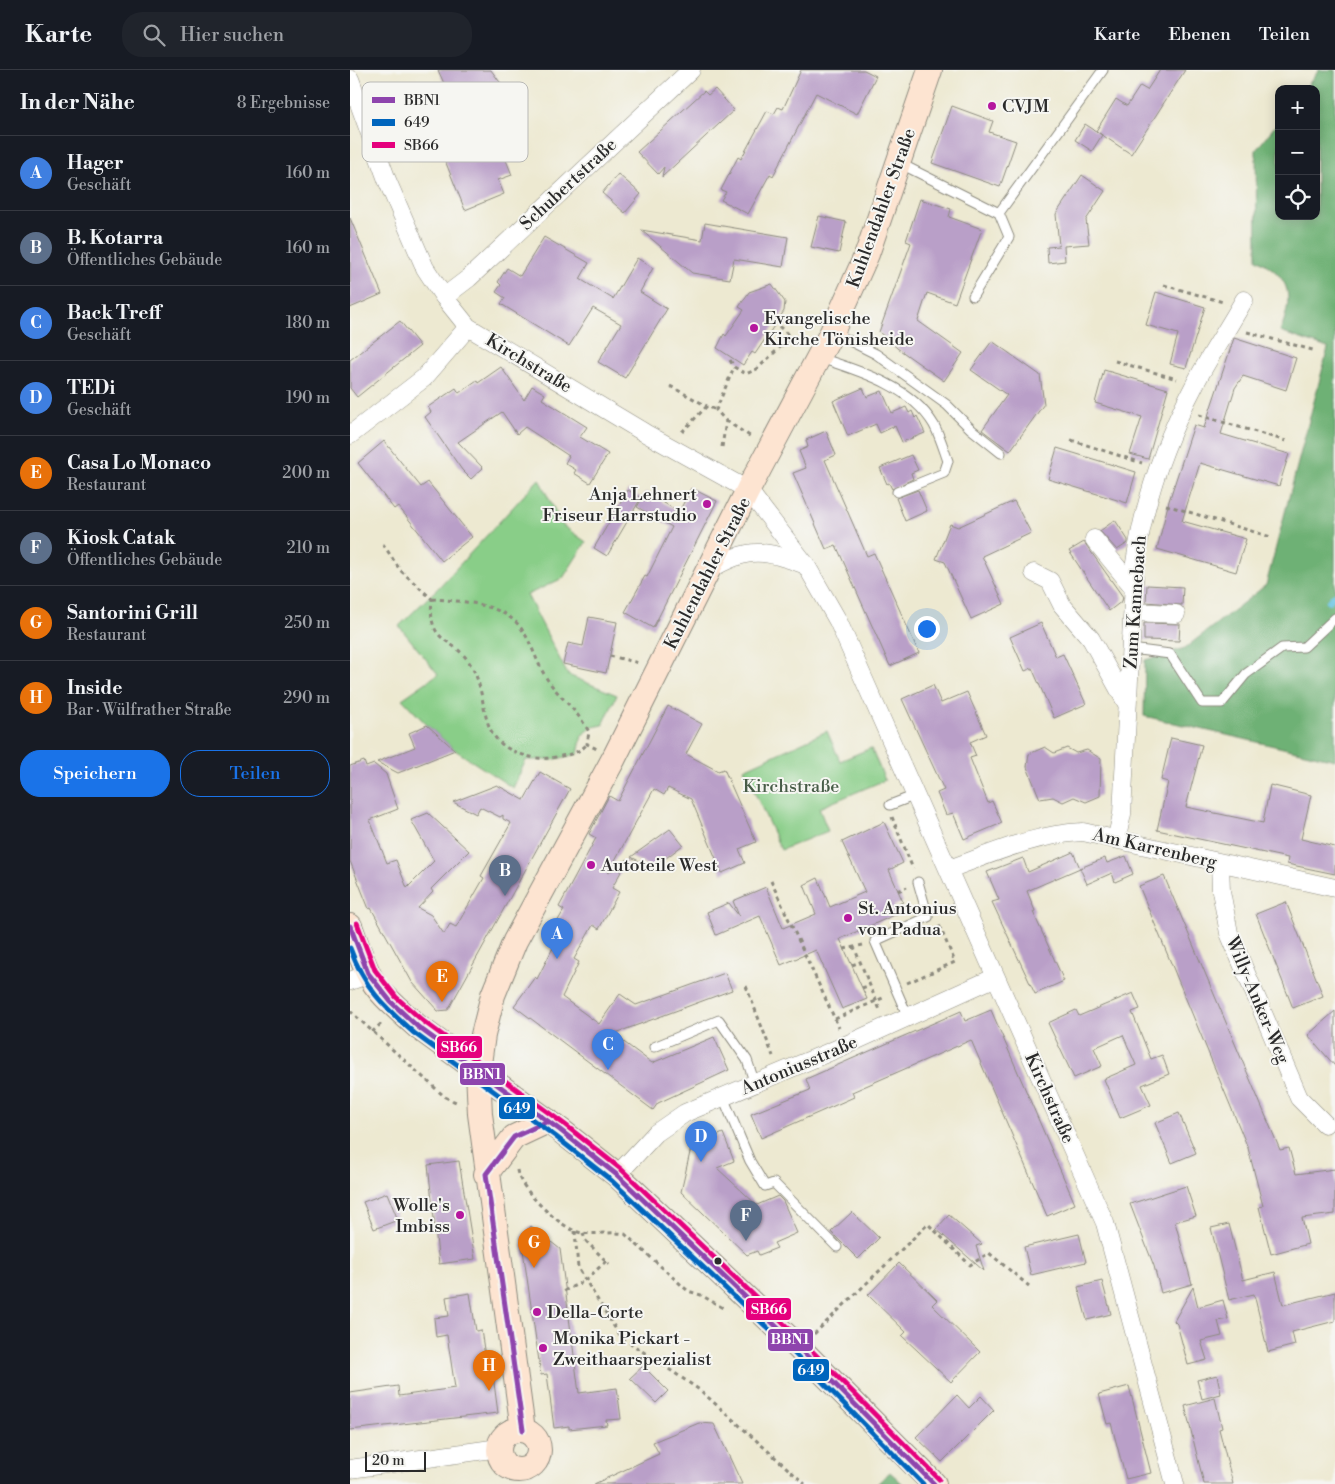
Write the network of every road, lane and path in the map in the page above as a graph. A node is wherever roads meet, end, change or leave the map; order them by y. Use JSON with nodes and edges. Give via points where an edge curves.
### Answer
{"nodes":[{"id":1,"x":691,"y":70,"type":"edge"},
{"id":2,"x":930,"y":70,"type":"edge"},
{"id":3,"x":1103,"y":70,"type":"edge"},
{"id":4,"x":350,"y":79,"type":"edge"},
{"id":5,"x":362,"y":112,"type":"edge"},
{"id":6,"x":380,"y":162,"type":"edge"},
{"id":7,"x":899,"y":163,"type":"junction"},
{"id":8,"x":998,"y":213,"type":"junction"},
{"id":9,"x":1164,"y":285,"type":"dead end"},
{"id":10,"x":973,"y":296,"type":"dead end"},
{"id":11,"x":444,"y":298,"type":"junction"},
{"id":12,"x":1242,"y":304,"type":"joint"},
{"id":13,"x":773,"y":321,"type":"dead end"},
{"id":14,"x":1227,"y":326,"type":"junction"},
{"id":15,"x":468,"y":327,"type":"junction"},
{"id":16,"x":832,"y":332,"type":"junction"},
{"id":17,"x":790,"y":338,"type":"junction"},
{"id":18,"x":1316,"y":352,"type":"dead end"},
{"id":19,"x":820,"y":355,"type":"junction"},
{"id":20,"x":730,"y":360,"type":"dead end"},
{"id":21,"x":1115,"y":361,"type":"dead end"},
{"id":22,"x":734,"y":367,"type":"junction"},
{"id":23,"x":1194,"y":384,"type":"junction"},
{"id":24,"x":670,"y":386,"type":"dead end"},
{"id":25,"x":707,"y":406,"type":"junction"},
{"id":26,"x":716,"y":410,"type":"junction"},
{"id":27,"x":1182,"y":410,"type":"junction"},
{"id":28,"x":726,"y":421,"type":"junction"},
{"id":29,"x":682,"y":433,"type":"dead end"},
{"id":30,"x":350,"y":435,"type":"edge"},
{"id":31,"x":755,"y":439,"type":"dead end"},
{"id":32,"x":1071,"y":440,"type":"dead end"},
{"id":33,"x":1286,"y":441,"type":"dead end"},
{"id":34,"x":722,"y":447,"type":"dead end"},
{"id":35,"x":1001,"y":453,"type":"dead end"},
{"id":36,"x":1159,"y":469,"type":"junction"},
{"id":37,"x":748,"y":490,"type":"junction"},
{"id":38,"x":897,"y":492,"type":"dead end"},
{"id":39,"x":1148,"y":500,"type":"junction"},
{"id":40,"x":1271,"y":536,"type":"dead end"},
{"id":41,"x":1094,"y":539,"type":"dead end"},
{"id":42,"x":383,"y":544,"type":"dead end"},
{"id":43,"x":806,"y":565,"type":"junction"},
{"id":44,"x":709,"y":570,"type":"junction"},
{"id":45,"x":1034,"y":572,"type":"dead end"},
{"id":46,"x":1134,"y":588,"type":"junction"},
{"id":47,"x":432,"y":599,"type":"junction"},
{"id":48,"x":1134,"y":612,"type":"junction"},
{"id":49,"x":1176,"y":614,"type":"dead end"},
{"id":50,"x":1335,"y":618,"type":"edge"},
{"id":51,"x":1131,"y":649,"type":"junction"},
{"id":52,"x":610,"y":656,"type":"dead end"},
{"id":53,"x":658,"y":671,"type":"junction"},
{"id":54,"x":1127,"y":704,"type":"junction"},
{"id":55,"x":587,"y":744,"type":"junction"},
{"id":56,"x":614,"y":758,"type":"junction"},
{"id":57,"x":916,"y":795,"type":"junction"},
{"id":58,"x":890,"y":809,"type":"joint"},
{"id":59,"x":1117,"y":837,"type":"junction"},
{"id":60,"x":1220,"y":862,"type":"junction"},
{"id":61,"x":949,"y":869,"type":"junction"},
{"id":62,"x":771,"y":880,"type":"dead end"},
{"id":63,"x":918,"y":882,"type":"joint"},
{"id":64,"x":1335,"y":888,"type":"edge"},
{"id":65,"x":928,"y":917,"type":"junction"},
{"id":66,"x":350,"y":926,"type":"edge"},
{"id":67,"x":875,"y":941,"type":"junction"},
{"id":68,"x":854,"y":947,"type":"junction"},
{"id":69,"x":844,"y":949,"type":"dead end"},
{"id":70,"x":860,"y":962,"type":"junction"},
{"id":71,"x":852,"y":965,"type":"dead end"},
{"id":72,"x":996,"y":977,"type":"junction"},
{"id":73,"x":359,"y":978,"type":"edge"},
{"id":74,"x":870,"y":985,"type":"junction"},
{"id":75,"x":746,"y":986,"type":"dead end"},
{"id":76,"x":862,"y":988,"type":"dead end"},
{"id":77,"x":896,"y":990,"type":"junction"},
{"id":78,"x":876,"y":1000,"type":"junction"},
{"id":79,"x":350,"y":1011,"type":"edge"},
{"id":80,"x":908,"y":1017,"type":"junction"},
{"id":81,"x":835,"y":1019,"type":"junction"},
{"id":82,"x":887,"y":1026,"type":"junction"},
{"id":83,"x":846,"y":1044,"type":"junction"},
{"id":84,"x":654,"y":1047,"type":"dead end"},
{"id":85,"x":478,"y":1071,"type":"junction"},
{"id":86,"x":779,"y":1073,"type":"junction"},
{"id":87,"x":755,"y":1084,"type":"junction"},
{"id":88,"x":723,"y":1098,"type":"junction"},
{"id":89,"x":480,"y":1114,"type":"junction"},
{"id":90,"x":548,"y":1121,"type":"junction"},
{"id":91,"x":1325,"y":1124,"type":"dead end"},
{"id":92,"x":514,"y":1137,"type":"junction"},
{"id":93,"x":486,"y":1174,"type":"junction"},
{"id":94,"x":616,"y":1175,"type":"junction"},
{"id":95,"x":575,"y":1231,"type":"junction"},
{"id":96,"x":583,"y":1233,"type":"junction"},
{"id":97,"x":837,"y":1247,"type":"dead end"},
{"id":98,"x":586,"y":1280,"type":"junction"},
{"id":99,"x":1029,"y":1286,"type":"dead end"},
{"id":100,"x":564,"y":1291,"type":"dead end"},
{"id":101,"x":727,"y":1311,"type":"dead end"},
{"id":102,"x":798,"y":1348,"type":"junction"},
{"id":103,"x":523,"y":1430,"type":"junction"},
{"id":104,"x":499,"y":1448,"type":"junction"},
{"id":105,"x":350,"y":1469,"type":"edge"},
{"id":106,"x":527,"y":1476,"type":"edge"},
{"id":107,"x":805,"y":1484,"type":"edge"},
{"id":108,"x":934,"y":1484,"type":"edge"},
{"id":109,"x":1175,"y":1484,"type":"edge"}],
"edges":[{"from":1,"to":11,"type":"street","name":"Schubertstraße"},
{"from":2,"to":7,"type":"main road","name":"Kuhlendahler Straße"},
{"from":3,"to":8,"type":"lane"},
{"from":4,"to":5,"type":"street","name":"Kirchstraße"},
{"from":6,"to":11,"type":"street","name":"Kirchstraße","via":[[421,260]]},
{"from":7,"to":8,"type":"lane"},
{"from":7,"to":16,"type":"main road","name":"Kuhlendahler Straße","via":[[867,254]]},
{"from":8,"to":10,"type":"lane","via":[[1009,237]]},
{"from":9,"to":12,"type":"path"},
{"from":11,"to":15,"type":"street","name":"Kirchstraße"},
{"from":12,"to":14,"type":"street","name":"Zum Kannebach"},
{"from":13,"to":17,"type":"path"},
{"from":14,"to":18,"type":"path"},
{"from":14,"to":23,"type":"street","name":"Zum Kannebach"},
{"from":15,"to":30,"type":"street","via":[[424,378]]},
{"from":15,"to":37,"type":"street","name":"Kirchstraße","via":[[645,433]]},
{"from":16,"to":19,"type":"main road","name":"Kuhlendahler Straße"},
{"from":16,"to":35,"type":"lane","via":[[876,354],[948,406]]},
{"from":17,"to":19,"type":"path"},
{"from":17,"to":22,"type":"path","via":[[757,370],[746,374]]},
{"from":19,"to":37,"type":"main road","name":"Kuhlendahler Straße"},
{"from":19,"to":38,"type":"lane","via":[[886,383],[923,412],[934,425],[948,461],[944,473]]},
{"from":20,"to":22,"type":"path"},
{"from":21,"to":23,"type":"path"},
{"from":22,"to":26,"type":"path"},
{"from":23,"to":27,"type":"street","name":"Zum Kannebach"},
{"from":24,"to":25,"type":"path"},
{"from":25,"to":26,"type":"path"},
{"from":25,"to":29,"type":"path"},
{"from":26,"to":28,"type":"path"},
{"from":27,"to":33,"type":"path"},
{"from":27,"to":36,"type":"street","name":"Zum Kannebach"},
{"from":28,"to":31,"type":"path"},
{"from":28,"to":34,"type":"path"},
{"from":32,"to":36,"type":"path"},
{"from":36,"to":39,"type":"street","name":"Zum Kannebach"},
{"from":37,"to":43,"type":"street","name":"Kirchstraße"},
{"from":37,"to":44,"type":"main road","name":"Kuhlendahler Straße"},
{"from":39,"to":40,"type":"path"},
{"from":39,"to":46,"type":"street","name":"Zum Kannebach","via":[[1140,528]]},
{"from":41,"to":46,"type":"street"},
{"from":42,"to":47,"type":"path","via":[[400,570]]},
{"from":43,"to":44,"type":"street","via":[[777,554],[757,551],[732,557]]},
{"from":43,"to":57,"type":"street","name":"Kirchstraße","via":[[838,621]]},
{"from":44,"to":53,"type":"main road","name":"Kuhlendahler Straße"},
{"from":45,"to":54,"type":"street","via":[[1050,581],[1062,605],[1091,639]]},
{"from":46,"to":48,"type":"street","name":"Zum Kannebach"},
{"from":47,"to":55,"type":"path","via":[[472,603],[494,610],[522,628],[548,681],[582,719],[589,732]]},
{"from":47,"to":55,"type":"path","via":[[434,628],[470,664],[480,685],[489,730],[496,740],[511,750],[543,758],[577,752]]},
{"from":48,"to":49,"type":"street"},
{"from":48,"to":51,"type":"street","name":"Zum Kannebach"},
{"from":50,"to":51,"type":"lane","via":[[1304,647],[1282,648],[1246,674],[1222,703],[1202,703],[1170,654]]},
{"from":51,"to":54,"type":"street","name":"Zum Kannebach"},
{"from":52,"to":53,"type":"path"},
{"from":53,"to":56,"type":"main road","name":"Kuhlendahler Straße"},
{"from":54,"to":59,"type":"street","name":"Zum Kannebach","via":[[1122,814]]},
{"from":55,"to":56,"type":"path"},
{"from":56,"to":85,"type":"main road","name":"Kuhlendahler Straße","via":[[516,941],[493,995]]},
{"from":57,"to":58,"type":"lane"},
{"from":57,"to":61,"type":"street","name":"Kirchstraße"},
{"from":58,"to":63,"type":"path"},
{"from":59,"to":60,"type":"street","name":"Am Karrenberg"},
{"from":59,"to":61,"type":"street","name":"Am Karrenberg","via":[[1083,832],[1049,834]]},
{"from":60,"to":64,"type":"street","name":"Am Karrenberg"},
{"from":60,"to":91,"type":"street","name":"Willy-Anker-Weg","via":[[1221,891],[1229,933],[1299,1098]]},
{"from":61,"to":72,"type":"street","name":"Kirchstraße"},
{"from":62,"to":81,"type":"path"},
{"from":63,"to":65,"type":"lane"},
{"from":65,"to":67,"type":"lane"},
{"from":65,"to":77,"type":"path","via":[[936,919],[955,962]]},
{"from":66,"to":73,"type":"main road"},
{"from":67,"to":68,"type":"path"},
{"from":67,"to":77,"type":"lane"},
{"from":68,"to":69,"type":"path"},
{"from":68,"to":70,"type":"path"},
{"from":70,"to":71,"type":"path"},
{"from":70,"to":74,"type":"path"},
{"from":72,"to":80,"type":"street","name":"Antoniusstraße"},
{"from":72,"to":109,"type":"street","name":"Kirchstraße","via":[[1105,1224]]},
{"from":73,"to":85,"type":"main road","via":[[380,991]]},
{"from":74,"to":76,"type":"path"},
{"from":74,"to":78,"type":"path"},
{"from":75,"to":86,"type":"path"},
{"from":77,"to":78,"type":"path"},
{"from":77,"to":80,"type":"lane"},
{"from":78,"to":81,"type":"path"},
{"from":78,"to":82,"type":"path"},
{"from":79,"to":89,"type":"path","via":[[445,1097]]},
{"from":80,"to":82,"type":"street","name":"Antoniusstraße"},
{"from":81,"to":83,"type":"path"},
{"from":82,"to":83,"type":"street","name":"Antoniusstraße"},
{"from":83,"to":86,"type":"street","name":"Antoniusstraße"},
{"from":84,"to":87,"type":"lane","via":[[719,1020],[747,1060]]},
{"from":85,"to":89,"type":"main road","name":"Kuhlendahler Straße"},
{"from":85,"to":90,"type":"main road"},
{"from":86,"to":87,"type":"street","name":"Antoniusstraße"},
{"from":87,"to":88,"type":"street","name":"Antoniusstraße"},
{"from":88,"to":94,"type":"street","name":"Antoniusstraße","via":[[685,1114],[656,1134]]},
{"from":88,"to":97,"type":"lane","via":[[750,1161],[765,1186],[774,1183]]},
{"from":89,"to":93,"type":"main road","name":"Kuhlendahler Straße"},
{"from":90,"to":92,"type":"main road"},
{"from":90,"to":94,"type":"main road"},
{"from":92,"to":93,"type":"main road"},
{"from":92,"to":95,"type":"path","via":[[518,1179],[535,1199]]},
{"from":93,"to":103,"type":"main road","name":"Kuhlendahler Straße"},
{"from":94,"to":102,"type":"main road"},
{"from":95,"to":96,"type":"path"},
{"from":95,"to":98,"type":"path","via":[[578,1268]]},
{"from":96,"to":98,"type":"path","via":[[585,1240],[607,1263]]},
{"from":96,"to":101,"type":"path","via":[[625,1234],[688,1291],[702,1295]]},
{"from":98,"to":100,"type":"path"},
{"from":98,"to":107,"type":"path","via":[[620,1336],[702,1391]]},
{"from":99,"to":102,"type":"path","via":[[989,1253],[970,1265],[928,1224]]},
{"from":102,"to":108,"type":"main road"},
{"from":103,"to":104,"type":"main road","via":[[504,1436]]},
{"from":103,"to":106,"type":"main road","via":[[534,1436],[540,1448]]},
{"from":104,"to":105,"type":"street"},
{"from":104,"to":106,"type":"main road","via":[[507,1466]]}]}
